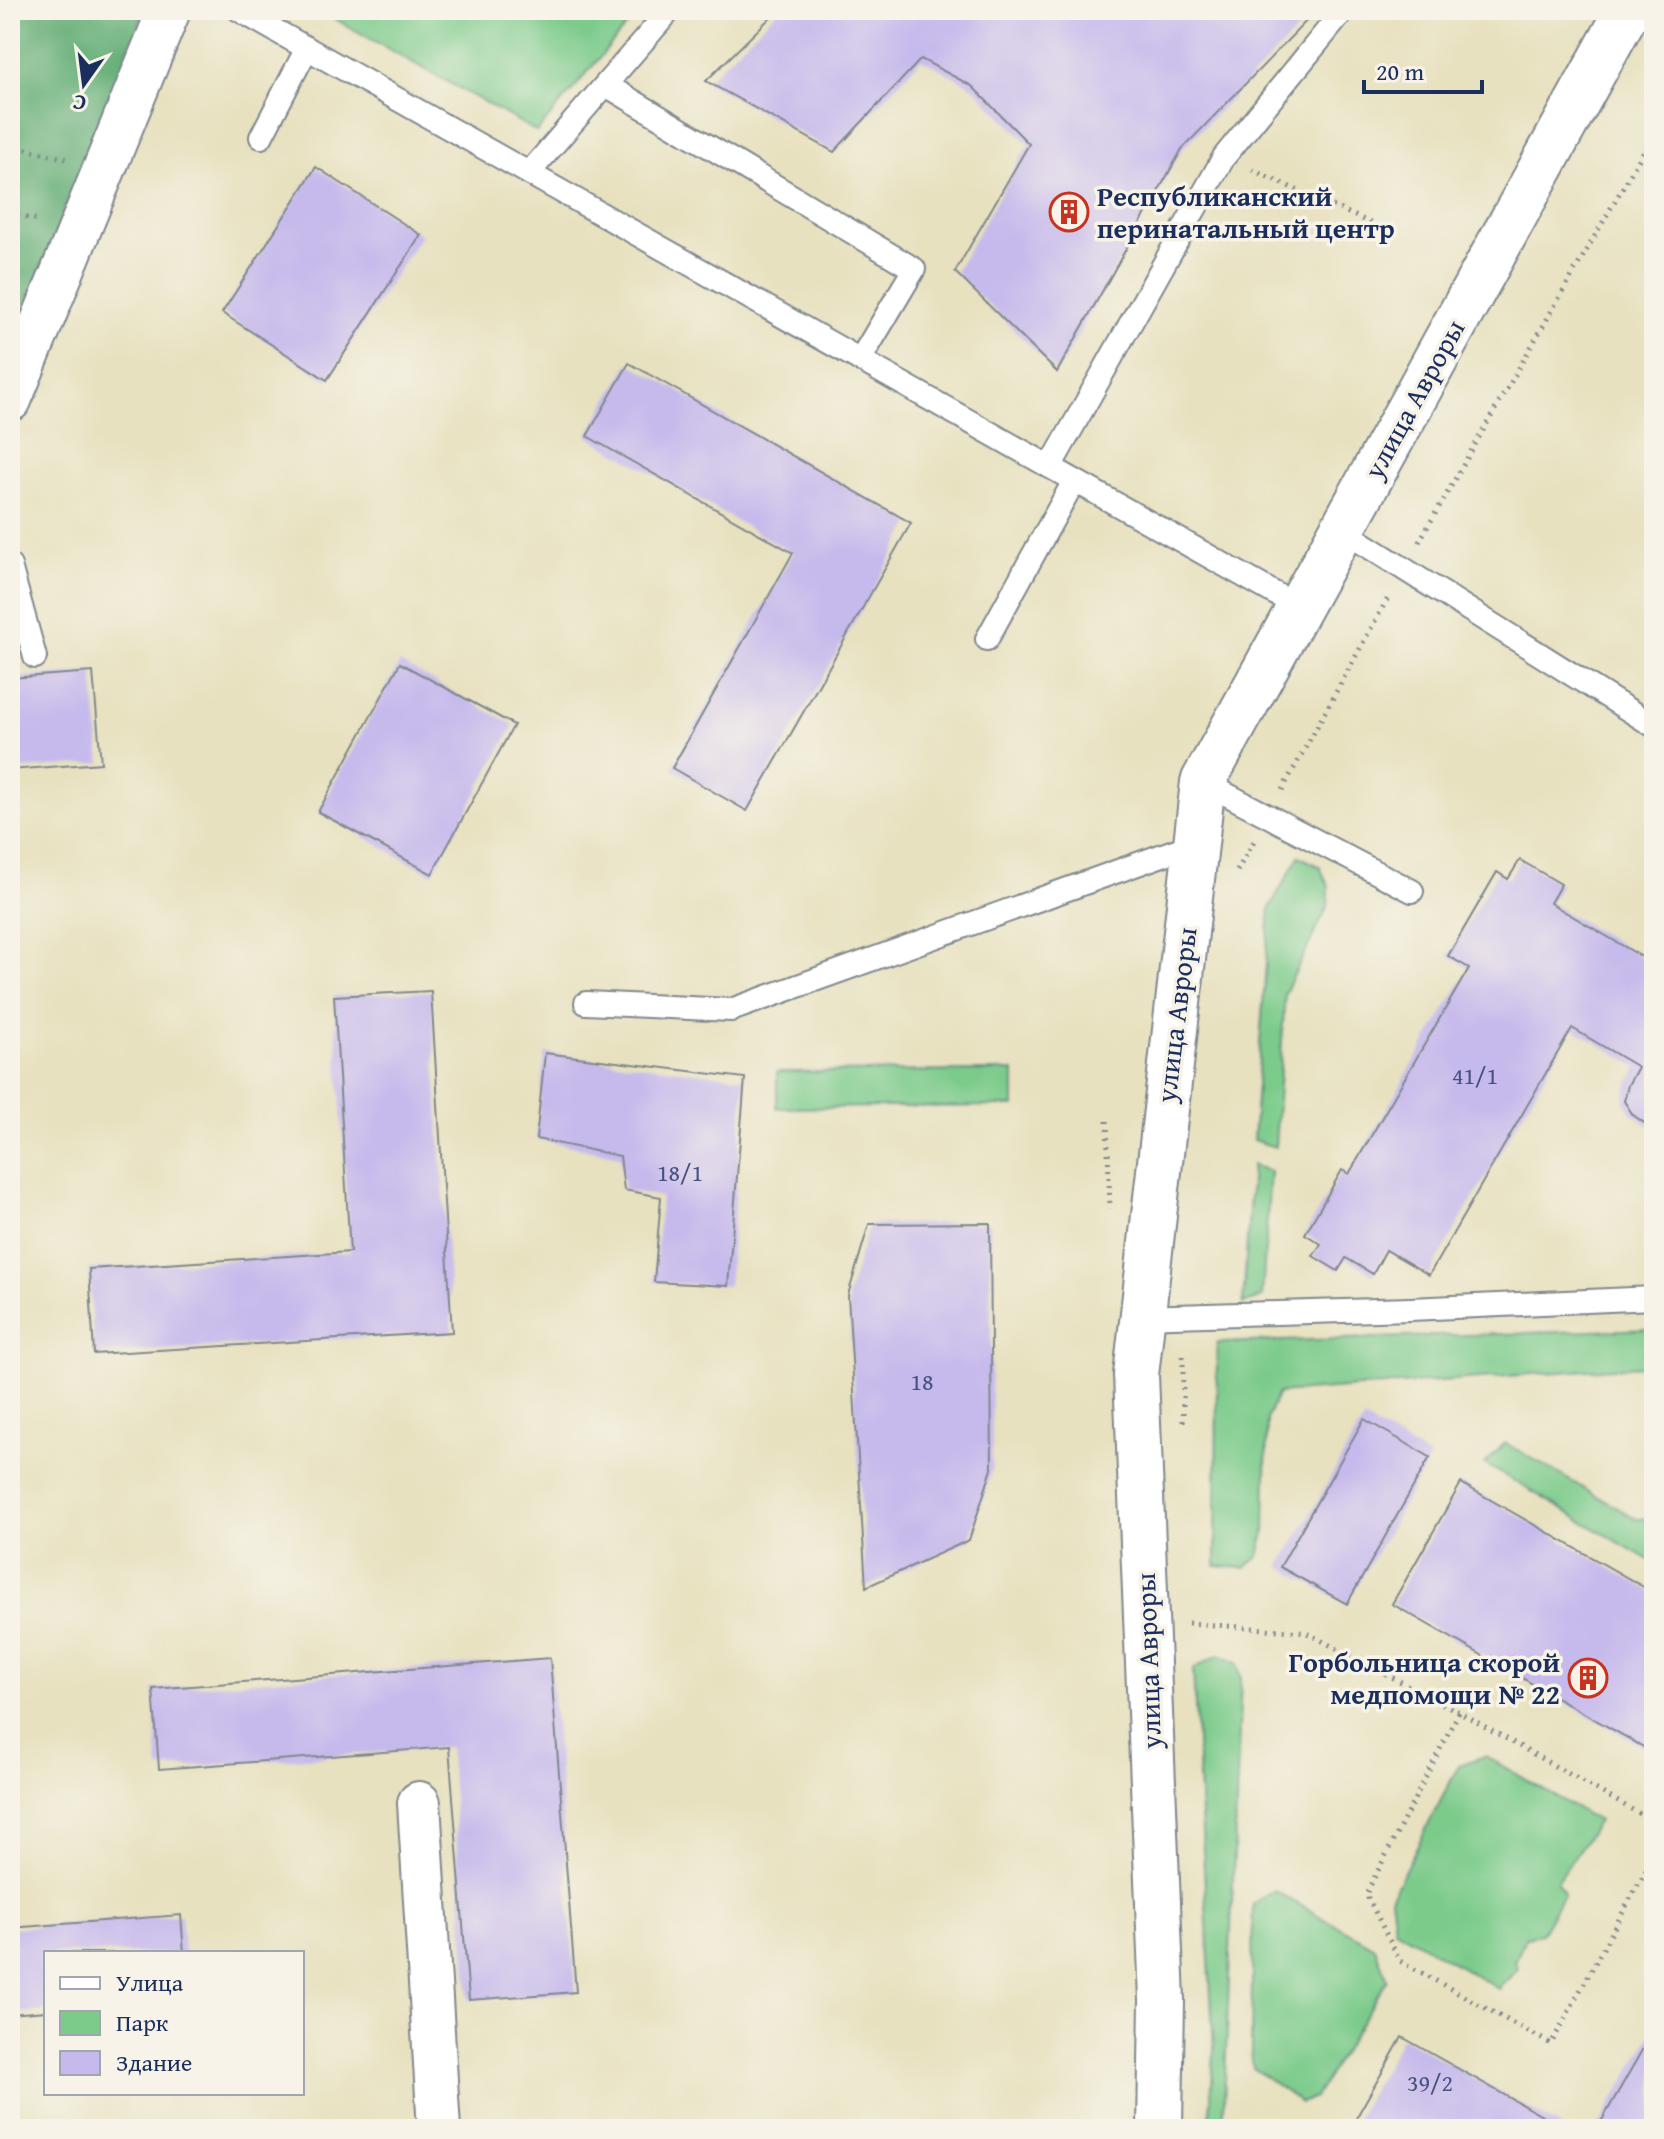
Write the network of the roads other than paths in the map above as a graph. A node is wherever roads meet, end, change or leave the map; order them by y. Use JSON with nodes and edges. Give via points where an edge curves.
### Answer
{"nodes":[{"id":1,"x":169,"y":10,"type":"edge"},
{"id":2,"x":239,"y":10,"type":"edge"},
{"id":3,"x":670,"y":10,"type":"edge"},
{"id":4,"x":1344,"y":10,"type":"edge"},
{"id":5,"x":1628,"y":10,"type":"edge"},
{"id":6,"x":307,"y":48,"type":"junction"},
{"id":7,"x":606,"y":85,"type":"junction"},
{"id":8,"x":261,"y":137,"type":"dead end"},
{"id":9,"x":529,"y":173,"type":"junction"},
{"id":10,"x":860,"y":360,"type":"junction"},
{"id":11,"x":10,"y":400,"type":"edge"},
{"id":12,"x":1050,"y":467,"type":"junction"},
{"id":13,"x":1074,"y":481,"type":"junction"},
{"id":14,"x":1342,"y":530,"type":"junction"},
{"id":15,"x":10,"y":566,"type":"edge"},
{"id":16,"x":1299,"y":607,"type":"junction"},
{"id":17,"x":987,"y":639,"type":"dead end"},
{"id":18,"x":35,"y":657,"type":"dead end"},
{"id":19,"x":1654,"y":726,"type":"edge"},
{"id":20,"x":1203,"y":782,"type":"junction"},
{"id":21,"x":1196,"y":843,"type":"junction"},
{"id":22,"x":1412,"y":891,"type":"dead end"},
{"id":23,"x":586,"y":1003,"type":"dead end"},
{"id":24,"x":1654,"y":1298,"type":"edge"},
{"id":25,"x":1162,"y":1316,"type":"junction"},
{"id":26,"x":419,"y":1803,"type":"dead end"},
{"id":27,"x":439,"y":2129,"type":"edge"},
{"id":28,"x":1160,"y":2129,"type":"edge"}],
"edges":[{"from":1,"to":11,"type":"street"},
{"from":2,"to":6,"type":"lane"},
{"from":3,"to":7,"type":"lane"},
{"from":4,"to":12,"type":"lane","via":[[1224,157]]},
{"from":5,"to":14,"type":"street","name":"улица Авроры"},
{"from":6,"to":8,"type":"lane"},
{"from":6,"to":9,"type":"lane"},
{"from":7,"to":9,"type":"lane"},
{"from":7,"to":10,"type":"lane","via":[[914,269]]},
{"from":9,"to":10,"type":"lane"},
{"from":10,"to":12,"type":"lane"},
{"from":12,"to":13,"type":"lane"},
{"from":13,"to":16,"type":"lane"},
{"from":13,"to":17,"type":"lane"},
{"from":14,"to":16,"type":"street","name":"улица Авроры"},
{"from":14,"to":19,"type":"lane"},
{"from":15,"to":18,"type":"lane"},
{"from":16,"to":20,"type":"street","name":"улица Авроры"},
{"from":20,"to":21,"type":"street","name":"улица Авроры"},
{"from":20,"to":22,"type":"lane"},
{"from":21,"to":23,"type":"lane","via":[[731,1010]]},
{"from":21,"to":25,"type":"street","name":"улица Авроры"},
{"from":24,"to":25,"type":"lane"},
{"from":25,"to":28,"type":"street","name":"улица Авроры","via":[[1136,1375],[1162,2000]]},
{"from":26,"to":27,"type":"street"}]}
